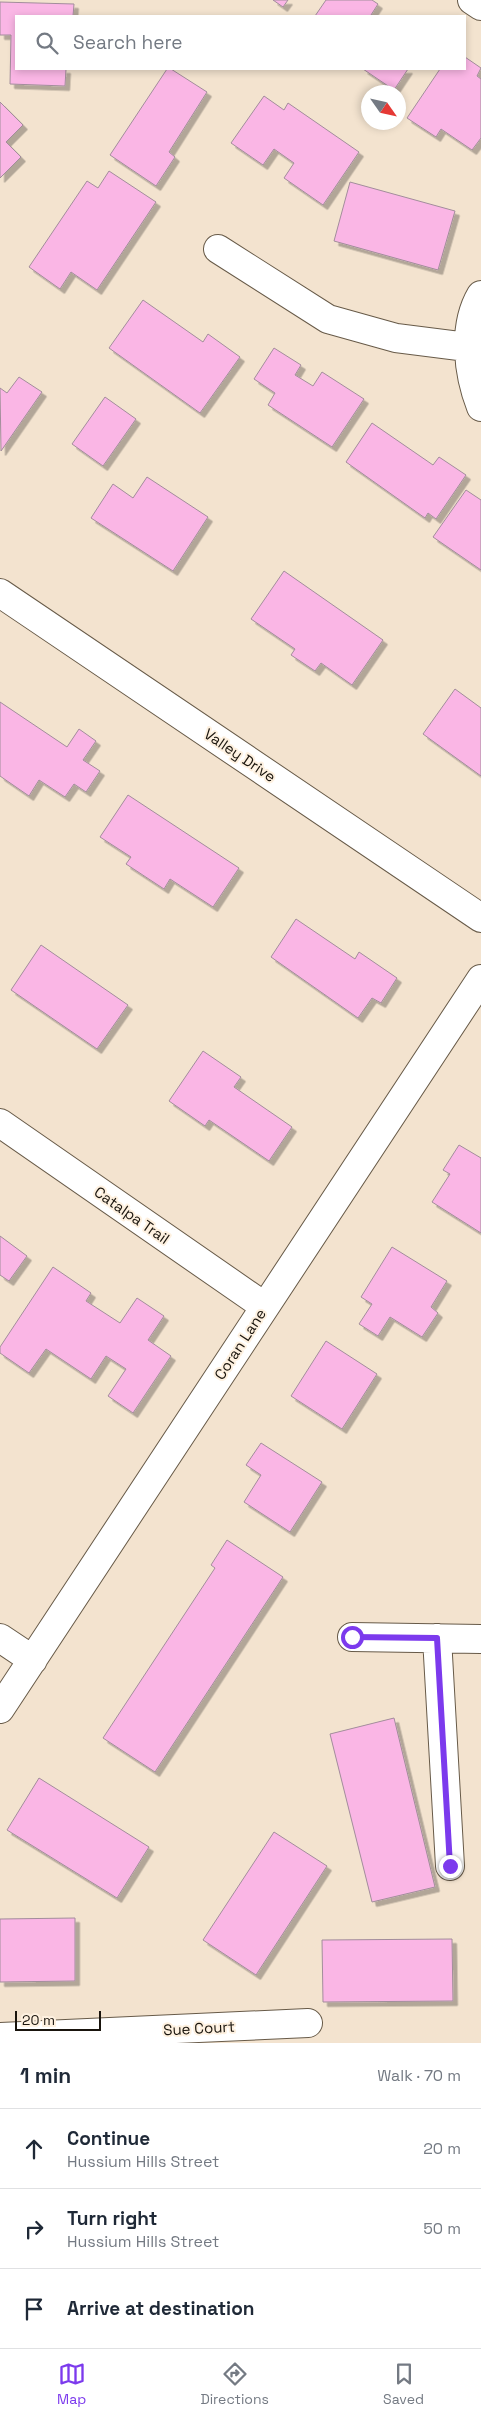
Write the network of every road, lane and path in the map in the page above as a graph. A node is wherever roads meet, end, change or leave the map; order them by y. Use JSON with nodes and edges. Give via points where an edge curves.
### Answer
{"nodes":[{"id":1,"x":472,"y":0,"type":"edge"},
{"id":2,"x":481,"y":6,"type":"edge"},
{"id":3,"x":218,"y":249,"type":"dead end"},
{"id":4,"x":481,"y":295,"type":"edge"},
{"id":5,"x":468,"y":347,"type":"junction"},
{"id":6,"x":481,"y":406,"type":"edge"},
{"id":7,"x":0,"y":593,"type":"edge"},
{"id":8,"x":481,"y":918,"type":"edge"},
{"id":9,"x":481,"y":979,"type":"edge"},
{"id":10,"x":0,"y":1123,"type":"edge"},
{"id":11,"x":264,"y":1306,"type":"junction"},
{"id":12,"x":352,"y":1637,"type":"dead end"},
{"id":13,"x":0,"y":1638,"type":"edge"},
{"id":14,"x":437,"y":1638,"type":"junction"},
{"id":15,"x":481,"y":1639,"type":"edge"},
{"id":16,"x":33,"y":1660,"type":"junction"},
{"id":17,"x":0,"y":1709,"type":"edge"},
{"id":18,"x":450,"y":1866,"type":"dead end"},
{"id":19,"x":308,"y":2022,"type":"dead end"},
{"id":20,"x":0,"y":2037,"type":"edge"}],
"edges":[{"from":1,"to":2,"type":"street"},
{"from":3,"to":5,"type":"street","via":[[328,319],[396,338]]},
{"from":4,"to":5,"type":"street","via":[[476,303]]},
{"from":5,"to":6,"type":"street","via":[[473,386]]},
{"from":7,"to":8,"type":"street","name":"Valley Drive"},
{"from":9,"to":11,"type":"street","name":"Coran Lane"},
{"from":10,"to":11,"type":"street","name":"Catalpa Trail"},
{"from":11,"to":16,"type":"street","name":"Coran Lane"},
{"from":12,"to":14,"type":"street"},
{"from":13,"to":16,"type":"street"},
{"from":14,"to":15,"type":"street"},
{"from":14,"to":18,"type":"street"},
{"from":16,"to":17,"type":"street","name":"Coran Lane"},
{"from":19,"to":20,"type":"street","name":"Sue Court"}]}
